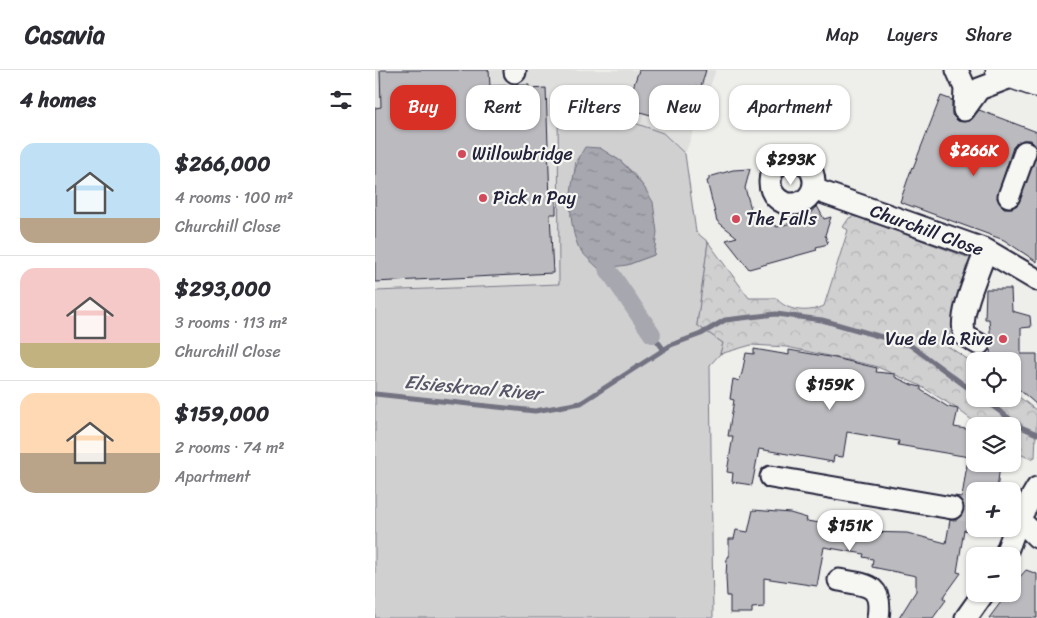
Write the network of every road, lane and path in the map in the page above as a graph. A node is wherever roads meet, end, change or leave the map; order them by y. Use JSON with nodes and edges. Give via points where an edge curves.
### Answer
{"nodes":[{"id":1,"x":957,"y":70,"type":"edge"},
{"id":2,"x":1018,"y":76,"type":"edge"},
{"id":3,"x":1025,"y":152,"type":"dead end"},
{"id":4,"x":813,"y":189,"type":"dead end"},
{"id":5,"x":1009,"y":196,"type":"dead end"},
{"id":6,"x":986,"y":250,"type":"junction"},
{"id":7,"x":1037,"y":280,"type":"edge"},
{"id":8,"x":979,"y":344,"type":"dead end"},
{"id":9,"x":771,"y":477,"type":"dead end"},
{"id":10,"x":1037,"y":488,"type":"edge"},
{"id":11,"x":952,"y":508,"type":"tunnel mouth"},
{"id":12,"x":1021,"y":512,"type":"edge"},
{"id":13,"x":1021,"y":523,"type":"edge"},
{"id":14,"x":1036,"y":535,"type":"edge"},
{"id":15,"x":1021,"y":550,"type":"edge"},
{"id":16,"x":839,"y":580,"type":"dead end"},
{"id":17,"x":977,"y":602,"type":"edge"},
{"id":18,"x":878,"y":618,"type":"edge"},
{"id":19,"x":966,"y":618,"type":"edge"}],
"edges":[{"from":1,"to":2,"type":"street","via":[[964,83],[964,110],[979,89]]},
{"from":3,"to":5,"type":"street"},
{"from":4,"to":6,"type":"street","name":"Churchill Close","via":[[934,224]]},
{"from":6,"to":7,"type":"street","name":"Churchill Close"},
{"from":6,"to":8,"type":"street","via":[[965,309],[963,324],[965,336]]},
{"from":9,"to":11,"type":"street"},
{"from":10,"to":12,"type":"street"},
{"from":13,"to":14,"type":"street"},
{"from":14,"to":15,"type":"street"},
{"from":16,"to":18,"type":"street","via":[[868,585],[874,590],[879,601]]},
{"from":17,"to":19,"type":"street"}]}
